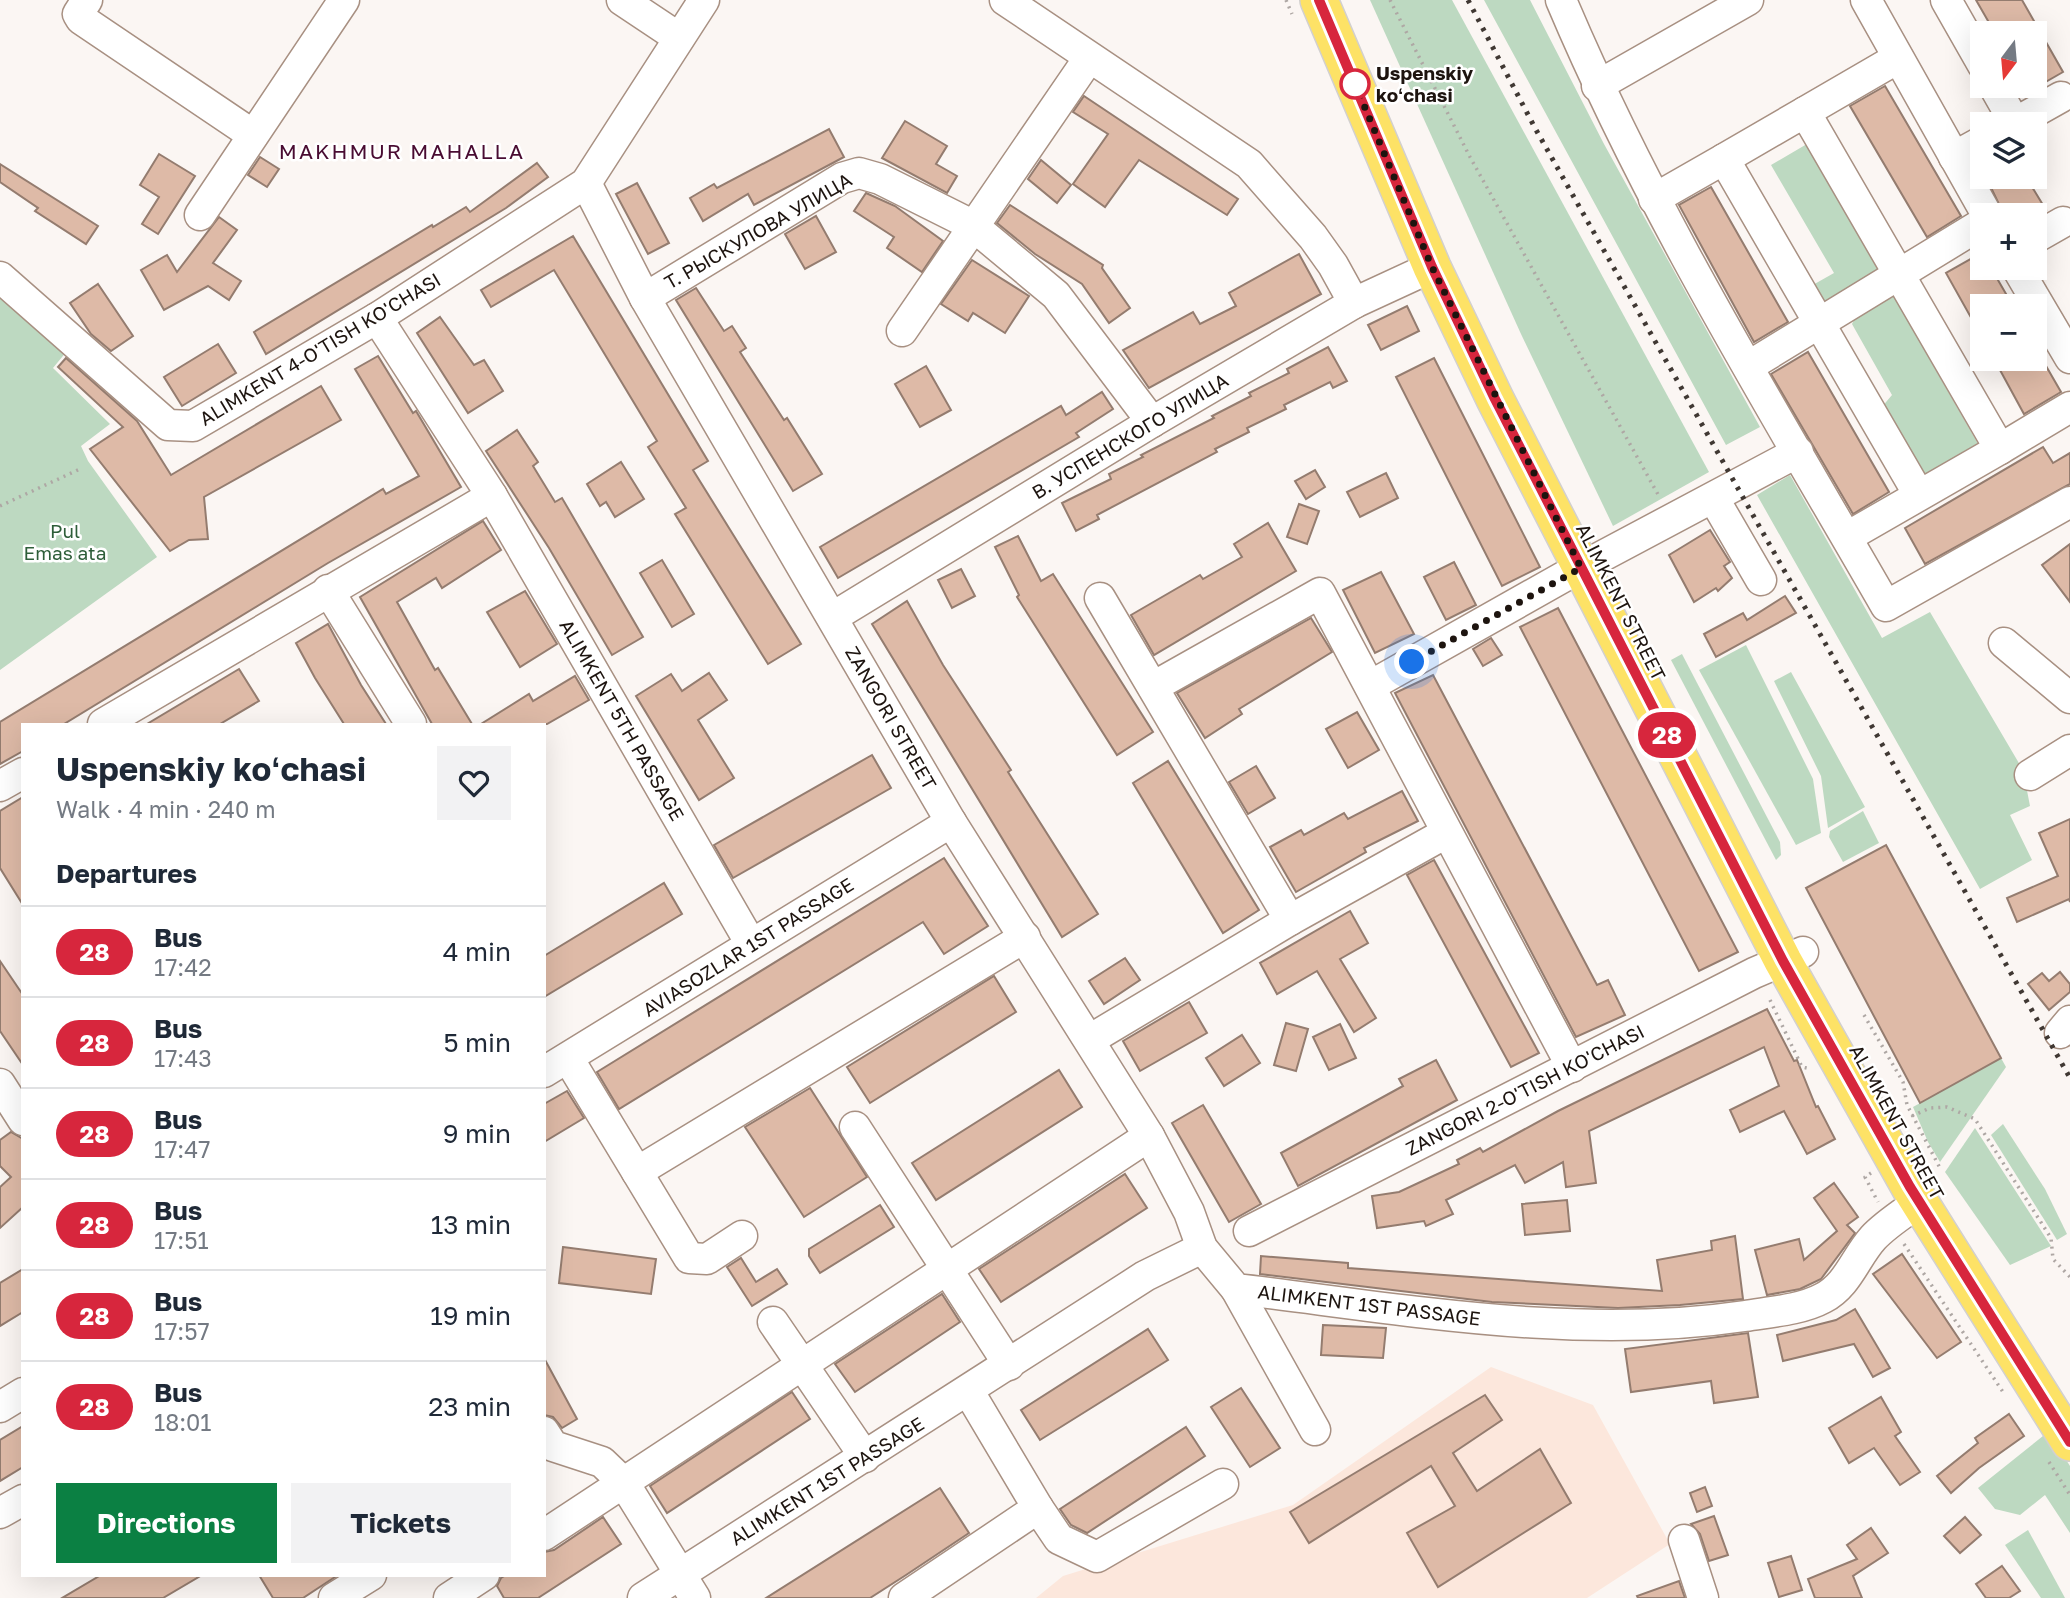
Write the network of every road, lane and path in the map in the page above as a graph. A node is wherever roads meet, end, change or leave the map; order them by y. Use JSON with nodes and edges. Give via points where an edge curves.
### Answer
{"nodes":[{"id":1,"x":344,"y":0,"type":"edge"},
{"id":2,"x":622,"y":0,"type":"edge"},
{"id":3,"x":704,"y":0,"type":"edge"},
{"id":4,"x":1005,"y":0,"type":"edge"},
{"id":5,"x":1319,"y":0,"type":"edge"},
{"id":6,"x":1342,"y":0,"type":"edge"},
{"id":7,"x":1390,"y":0,"type":"edge"},
{"id":8,"x":1561,"y":0,"type":"edge"},
{"id":9,"x":1748,"y":0,"type":"edge"},
{"id":10,"x":1866,"y":0,"type":"edge"},
{"id":11,"x":1946,"y":0,"type":"edge"},
{"id":12,"x":83,"y":7,"type":"edge"},
{"id":13,"x":679,"y":38,"type":"junction"},
{"id":14,"x":1970,"y":42,"type":"edge"},
{"id":15,"x":1089,"y":58,"type":"junction"},
{"id":16,"x":1898,"y":58,"type":"junction"},
{"id":17,"x":1597,"y":86,"type":"junction"},
{"id":18,"x":2067,"y":101,"type":"edge"},
{"id":19,"x":2042,"y":112,"type":"edge"},
{"id":20,"x":1805,"y":113,"type":"junction"},
{"id":21,"x":253,"y":135,"type":"junction"},
{"id":22,"x":1970,"y":148,"type":"edge"},
{"id":23,"x":1954,"y":157,"type":"junction"},
{"id":24,"x":1724,"y":159,"type":"junction"},
{"id":25,"x":586,"y":183,"type":"junction"},
{"id":26,"x":1654,"y":199,"type":"junction"},
{"id":27,"x":1980,"y":203,"type":"edge"},
{"id":28,"x":200,"y":215,"type":"dead end"},
{"id":29,"x":972,"y":225,"type":"junction"},
{"id":30,"x":2068,"y":225,"type":"edge"},
{"id":31,"x":1970,"y":231,"type":"edge"},
{"id":32,"x":2047,"y":233,"type":"edge"},
{"id":33,"x":1432,"y":267,"type":"junction"},
{"id":34,"x":1899,"y":274,"type":"junction"},
{"id":35,"x":0,"y":277,"type":"edge"},
{"id":36,"x":2024,"y":280,"type":"edge"},
{"id":37,"x":645,"y":298,"type":"junction"},
{"id":38,"x":1354,"y":303,"type":"junction"},
{"id":39,"x":377,"y":318,"type":"junction"},
{"id":40,"x":1819,"y":323,"type":"junction"},
{"id":41,"x":902,"y":331,"type":"dead end"},
{"id":42,"x":2070,"y":358,"type":"edge"},
{"id":43,"x":1749,"y":366,"type":"junction"},
{"id":44,"x":2070,"y":407,"type":"edge"},
{"id":45,"x":1152,"y":422,"type":"junction"},
{"id":46,"x":2000,"y":449,"type":"junction"},
{"id":47,"x":1798,"y":452,"type":"junction"},
{"id":48,"x":80,"y":469,"type":"dead end"},
{"id":49,"x":1919,"y":495,"type":"junction"},
{"id":50,"x":492,"y":496,"type":"junction"},
{"id":51,"x":1714,"y":499,"type":"junction"},
{"id":52,"x":2070,"y":502,"type":"edge"},
{"id":53,"x":1663,"y":503,"type":"dead end"},
{"id":54,"x":0,"y":506,"type":"edge"},
{"id":55,"x":1847,"y":537,"type":"junction"},
{"id":56,"x":1590,"y":563,"type":"junction"},
{"id":57,"x":1761,"y":580,"type":"dead end"},
{"id":58,"x":328,"y":590,"type":"junction"},
{"id":59,"x":1100,"y":598,"type":"dead end"},
{"id":60,"x":833,"y":617,"type":"junction"},
{"id":61,"x":2004,"y":643,"type":"dead end"},
{"id":62,"x":1370,"y":686,"type":"junction"},
{"id":63,"x":1153,"y":687,"type":"junction"},
{"id":64,"x":2070,"y":698,"type":"edge"},
{"id":65,"x":105,"y":723,"type":"edge"},
{"id":66,"x":410,"y":723,"type":"edge"},
{"id":67,"x":2070,"y":750,"type":"edge"},
{"id":68,"x":21,"y":774,"type":"edge"},
{"id":69,"x":2030,"y":775,"type":"dead end"},
{"id":70,"x":0,"y":786,"type":"edge"},
{"id":71,"x":951,"y":821,"type":"junction"},
{"id":72,"x":1446,"y":833,"type":"junction"},
{"id":73,"x":1290,"y":920,"type":"junction"},
{"id":74,"x":1025,"y":937,"type":"junction"},
{"id":75,"x":751,"y":944,"type":"junction"},
{"id":76,"x":1793,"y":957,"type":"junction"},
{"id":77,"x":1864,"y":1015,"type":"dead end"},
{"id":78,"x":1091,"y":1039,"type":"junction"},
{"id":79,"x":556,"y":1065,"type":"edge"},
{"id":80,"x":1572,"y":1067,"type":"junction"},
{"id":81,"x":0,"y":1084,"type":"edge"},
{"id":82,"x":1912,"y":1116,"type":"junction"},
{"id":83,"x":21,"y":1117,"type":"edge"},
{"id":84,"x":855,"y":1127,"type":"dead end"},
{"id":85,"x":1149,"y":1136,"type":"junction"},
{"id":86,"x":1940,"y":1168,"type":"dead end"},
{"id":87,"x":637,"y":1172,"type":"junction"},
{"id":88,"x":1919,"y":1202,"type":"junction"},
{"id":89,"x":1249,"y":1231,"type":"dead end"},
{"id":90,"x":742,"y":1237,"type":"dead end"},
{"id":91,"x":1202,"y":1248,"type":"junction"},
{"id":92,"x":947,"y":1269,"type":"junction"},
{"id":93,"x":2070,"y":1277,"type":"edge"},
{"id":94,"x":1237,"y":1289,"type":"junction"},
{"id":95,"x":773,"y":1322,"type":"dead end"},
{"id":96,"x":1009,"y":1365,"type":"junction"},
{"id":97,"x":969,"y":1392,"type":"junction"},
{"id":98,"x":21,"y":1394,"type":"edge"},
{"id":99,"x":2070,"y":1400,"type":"edge"},
{"id":100,"x":0,"y":1407,"type":"edge"},
{"id":101,"x":1315,"y":1430,"type":"dead end"},
{"id":102,"x":546,"y":1435,"type":"edge"},
{"id":103,"x":2070,"y":1442,"type":"edge"},
{"id":104,"x":865,"y":1457,"type":"junction"},
{"id":105,"x":624,"y":1483,"type":"junction"},
{"id":106,"x":1223,"y":1484,"type":"dead end"},
{"id":107,"x":21,"y":1501,"type":"edge"},
{"id":108,"x":1038,"y":1508,"type":"junction"},
{"id":109,"x":0,"y":1513,"type":"edge"},
{"id":110,"x":546,"y":1534,"type":"edge"},
{"id":111,"x":1684,"y":1540,"type":"dead end"},
{"id":112,"x":368,"y":1577,"type":"edge"},
{"id":113,"x":480,"y":1585,"type":"edge"},
{"id":114,"x":687,"y":1586,"type":"edge"},
{"id":115,"x":334,"y":1598,"type":"edge"},
{"id":116,"x":449,"y":1598,"type":"edge"},
{"id":117,"x":643,"y":1598,"type":"edge"},
{"id":118,"x":906,"y":1598,"type":"edge"},
{"id":119,"x":1703,"y":1598,"type":"edge"}],
"edges":[{"from":1,"to":21,"type":"street"},
{"from":2,"to":13,"type":"street"},
{"from":3,"to":13,"type":"street"},
{"from":4,"to":15,"type":"street"},
{"from":5,"to":33,"type":"main road","name":"ALIMKENT STREET"},
{"from":6,"to":56,"type":"main road","name":"ALIMKENT STREET"},
{"from":7,"to":53,"type":"path","via":[[1470,157]]},
{"from":8,"to":17,"type":"street"},
{"from":9,"to":17,"type":"street"},
{"from":10,"to":16,"type":"street"},
{"from":11,"to":14,"type":"street"},
{"from":12,"to":21,"type":"street"},
{"from":13,"to":25,"type":"street"},
{"from":15,"to":29,"type":"street"},
{"from":15,"to":38,"type":"street","via":[[1248,164],[1313,237]]},
{"from":16,"to":20,"type":"street"},
{"from":16,"to":23,"type":"street"},
{"from":17,"to":26,"type":"street"},
{"from":18,"to":19,"type":"street"},
{"from":20,"to":24,"type":"street"},
{"from":20,"to":34,"type":"street"},
{"from":21,"to":28,"type":"street"},
{"from":22,"to":23,"type":"street"},
{"from":23,"to":27,"type":"street"},
{"from":24,"to":26,"type":"street"},
{"from":24,"to":40,"type":"street"},
{"from":25,"to":37,"type":"street","name":"ZANGORI STREET"},
{"from":25,"to":39,"type":"street","name":"ALIMKENT 4-O'TISH KO'CHASI"},
{"from":26,"to":43,"type":"street"},
{"from":29,"to":37,"type":"street","name":"Т. РЫСКУЛОВА УЛИЦА","via":[[859,173],[842,178]]},
{"from":29,"to":41,"type":"street"},
{"from":29,"to":45,"type":"street","name":"Т. РЫСКУЛОВА УЛИЦА","via":[[1056,295]]},
{"from":30,"to":32,"type":"street"},
{"from":31,"to":34,"type":"street"},
{"from":33,"to":38,"type":"street","name":"В. УСПЕНСКОГО УЛИЦА"},
{"from":33,"to":56,"type":"main road","name":"ALIMKENT STREET"},
{"from":34,"to":40,"type":"street"},
{"from":34,"to":46,"type":"street"},
{"from":35,"to":39,"type":"street","name":"ALIMKENT 4-O'TISH KO'CHASI","via":[[168,425],[193,426]]},
{"from":36,"to":42,"type":"street"},
{"from":37,"to":60,"type":"street","name":"ZANGORI STREET"},
{"from":38,"to":45,"type":"street","name":"В. УСПЕНСКОГО УЛИЦА"},
{"from":39,"to":50,"type":"street","name":"ALIMKENT 5TH PASSAGE"},
{"from":40,"to":43,"type":"street"},
{"from":40,"to":49,"type":"street"},
{"from":43,"to":47,"type":"street"},
{"from":44,"to":46,"type":"street"},
{"from":45,"to":60,"type":"street","name":"В. УСПЕНСКОГО УЛИЦА"},
{"from":46,"to":49,"type":"street"},
{"from":47,"to":51,"type":"street"},
{"from":47,"to":55,"type":"street"},
{"from":48,"to":54,"type":"path"},
{"from":49,"to":55,"type":"street"},
{"from":50,"to":58,"type":"street"},
{"from":50,"to":75,"type":"street","name":"ALIMKENT 5TH PASSAGE"},
{"from":51,"to":56,"type":"street"},
{"from":51,"to":57,"type":"street"},
{"from":52,"to":55,"type":"street","via":[[1886,606]]},
{"from":56,"to":62,"type":"street"},
{"from":56,"to":76,"type":"main road","name":"ALIMKENT STREET"},
{"from":58,"to":65,"type":"street"},
{"from":58,"to":66,"type":"street"},
{"from":59,"to":63,"type":"street"},
{"from":60,"to":71,"type":"street","name":"ZANGORI STREET"},
{"from":61,"to":64,"type":"street"},
{"from":62,"to":63,"type":"street","via":[[1320,593]]},
{"from":62,"to":72,"type":"street"},
{"from":63,"to":73,"type":"street"},
{"from":67,"to":69,"type":"street"},
{"from":68,"to":70,"type":"street"},
{"from":71,"to":74,"type":"street","name":"ZANGORI STREET"},
{"from":71,"to":75,"type":"street","name":"AVIASOZLAR 1ST PASSAGE"},
{"from":72,"to":73,"type":"street"},
{"from":72,"to":80,"type":"street"},
{"from":73,"to":78,"type":"street"},
{"from":74,"to":78,"type":"street","name":"ZANGORI STREET"},
{"from":74,"to":87,"type":"street"},
{"from":75,"to":79,"type":"street","name":"AVIASOZLAR 1ST PASSAGE"},
{"from":76,"to":80,"type":"street","name":"ZANGORI 2-O'TISH KO'CHASI"},
{"from":76,"to":88,"type":"main road","name":"ALIMKENT STREET"},
{"from":76,"to":99,"type":"main road","name":"ALIMKENT STREET","via":[[1926,1178]]},
{"from":77,"to":82,"type":"path","via":[[1902,1082]]},
{"from":78,"to":85,"type":"street","name":"ZANGORI STREET"},
{"from":79,"to":87,"type":"street"},
{"from":80,"to":89,"type":"street","name":"ZANGORI 2-O'TISH KO'CHASI"},
{"from":81,"to":83,"type":"street"},
{"from":82,"to":86,"type":"path"},
{"from":82,"to":93,"type":"path","via":[[1947,1107],[1975,1119],[2051,1238],[2053,1259]]},
{"from":84,"to":92,"type":"street"},
{"from":85,"to":91,"type":"street","name":"ZANGORI STREET","via":[[1189,1212]]},
{"from":85,"to":92,"type":"street"},
{"from":87,"to":90,"type":"street","via":[[689,1258],[707,1259]]},
{"from":88,"to":94,"type":"street","name":"ALIMKENT 1ST PASSAGE","via":[[1872,1239],[1838,1288],[1821,1300],[1691,1324],[1475,1319]]},
{"from":88,"to":103,"type":"main road","name":"ALIMKENT STREET"},
{"from":91,"to":94,"type":"street","name":"ALIMKENT 1ST PASSAGE"},
{"from":91,"to":96,"type":"street","name":"ALIMKENT 1ST PASSAGE","via":[[1145,1276]]},
{"from":92,"to":96,"type":"street"},
{"from":92,"to":105,"type":"street"},
{"from":94,"to":101,"type":"street"},
{"from":95,"to":104,"type":"street"},
{"from":96,"to":97,"type":"street","name":"ALIMKENT 1ST PASSAGE"},
{"from":97,"to":104,"type":"street","name":"ALIMKENT 1ST PASSAGE"},
{"from":97,"to":108,"type":"street"},
{"from":98,"to":100,"type":"street"},
{"from":102,"to":105,"type":"street","via":[[553,1446],[602,1462]]},
{"from":104,"to":114,"type":"street","name":"ALIMKENT 1ST PASSAGE"},
{"from":105,"to":110,"type":"street"},
{"from":105,"to":114,"type":"street"},
{"from":106,"to":108,"type":"street","via":[[1097,1557],[1059,1539]]},
{"from":107,"to":109,"type":"street"},
{"from":108,"to":118,"type":"street"},
{"from":111,"to":119,"type":"street"},
{"from":112,"to":115,"type":"street"},
{"from":113,"to":116,"type":"street"},
{"from":114,"to":117,"type":"street","name":"ALIMKENT 1ST PASSAGE"}]}
